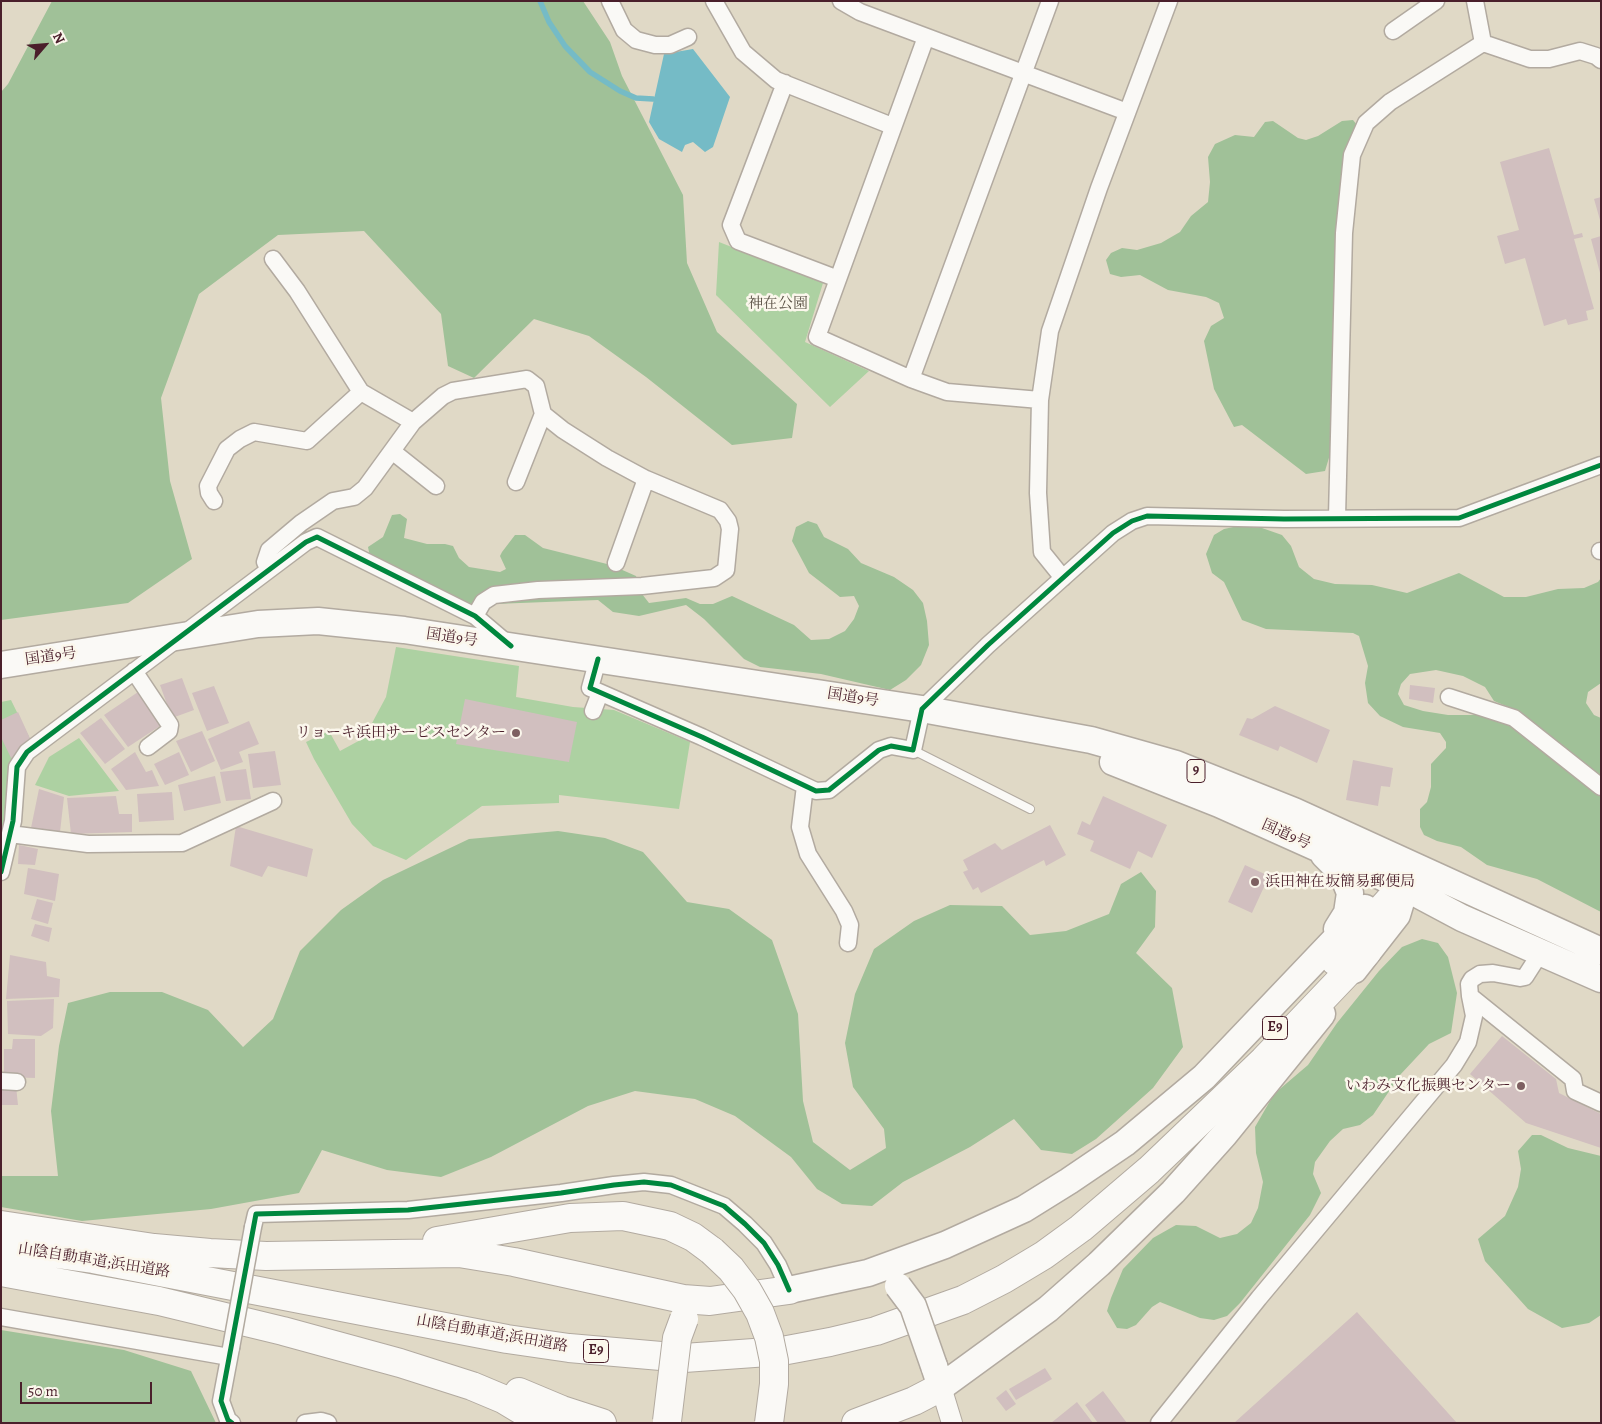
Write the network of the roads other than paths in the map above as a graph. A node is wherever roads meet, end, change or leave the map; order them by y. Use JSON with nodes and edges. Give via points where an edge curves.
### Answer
{"nodes":[{"id":1,"x":610,"y":1,"type":"edge"},
{"id":2,"x":714,"y":1,"type":"edge"},
{"id":3,"x":841,"y":1,"type":"edge"},
{"id":4,"x":1050,"y":1,"type":"edge"},
{"id":5,"x":1169,"y":1,"type":"edge"},
{"id":6,"x":1436,"y":1,"type":"edge"},
{"id":7,"x":1475,"y":1,"type":"edge"},
{"id":8,"x":1393,"y":31,"type":"dead end"},
{"id":9,"x":688,"y":37,"type":"dead end"},
{"id":10,"x":926,"y":37,"type":"junction"},
{"id":11,"x":1483,"y":43,"type":"junction"},
{"id":12,"x":1601,"y":60,"type":"edge"},
{"id":13,"x":1023,"y":74,"type":"junction"},
{"id":14,"x":785,"y":83,"type":"junction"},
{"id":15,"x":1127,"y":112,"type":"junction"},
{"id":16,"x":892,"y":126,"type":"junction"},
{"id":17,"x":273,"y":259,"type":"dead end"},
{"id":18,"x":838,"y":279,"type":"junction"},
{"id":19,"x":911,"y":379,"type":"junction"},
{"id":20,"x":361,"y":392,"type":"junction"},
{"id":21,"x":1040,"y":400,"type":"junction"},
{"id":22,"x":543,"y":414,"type":"junction"},
{"id":23,"x":413,"y":422,"type":"junction"},
{"id":24,"x":392,"y":452,"type":"junction"},
{"id":25,"x":1601,"y":465,"type":"edge"},
{"id":26,"x":646,"y":478,"type":"junction"},
{"id":27,"x":516,"y":482,"type":"dead end"},
{"id":28,"x":436,"y":486,"type":"dead end"},
{"id":29,"x":214,"y":501,"type":"dead end"},
{"id":30,"x":1337,"y":517,"type":"junction"},
{"id":31,"x":616,"y":563,"type":"dead end"},
{"id":32,"x":268,"y":570,"type":"junction"},
{"id":33,"x":1063,"y":578,"type":"junction"},
{"id":34,"x":475,"y":616,"type":"junction"},
{"id":35,"x":179,"y":637,"type":"junction"},
{"id":36,"x":511,"y":646,"type":"junction"},
{"id":37,"x":598,"y":659,"type":"junction"},
{"id":38,"x":1,"y":664,"type":"edge"},
{"id":39,"x":134,"y":671,"type":"junction"},
{"id":40,"x":600,"y":692,"type":"junction"},
{"id":41,"x":1449,"y":697,"type":"dead end"},
{"id":42,"x":922,"y":709,"type":"junction"},
{"id":43,"x":593,"y":712,"type":"dead end"},
{"id":44,"x":962,"y":716,"type":"junction"},
{"id":45,"x":148,"y":747,"type":"dead end"},
{"id":46,"x":913,"y":750,"type":"junction"},
{"id":47,"x":805,"y":786,"type":"junction"},
{"id":48,"x":1601,"y":787,"type":"edge"},
{"id":49,"x":273,"y":801,"type":"dead end"},
{"id":50,"x":1030,"y":809,"type":"dead end"},
{"id":51,"x":10,"y":834,"type":"junction"},
{"id":52,"x":1309,"y":845,"type":"junction"},
{"id":53,"x":1,"y":872,"type":"edge"},
{"id":54,"x":1409,"y":877,"type":"junction"},
{"id":55,"x":1462,"y":918,"type":"junction"},
{"id":56,"x":1386,"y":931,"type":"junction"},
{"id":57,"x":848,"y":943,"type":"dead end"},
{"id":58,"x":1601,"y":951,"type":"edge"},
{"id":59,"x":1367,"y":952,"type":"junction"},
{"id":60,"x":1541,"y":952,"type":"junction"},
{"id":61,"x":1304,"y":970,"type":"junction"},
{"id":62,"x":1601,"y":979,"type":"edge"},
{"id":63,"x":1470,"y":996,"type":"junction"},
{"id":64,"x":1601,"y":1103,"type":"edge"},
{"id":65,"x":1149,"y":1170,"type":"junction"},
{"id":66,"x":1,"y":1225,"type":"edge"},
{"id":67,"x":1,"y":1246,"type":"edge"},
{"id":68,"x":322,"y":1256,"type":"junction"},
{"id":69,"x":1,"y":1272,"type":"edge"},
{"id":70,"x":868,"y":1273,"type":"junction"},
{"id":71,"x":789,"y":1290,"type":"junction"},
{"id":72,"x":710,"y":1301,"type":"junction"},
{"id":73,"x":1,"y":1317,"type":"edge"},
{"id":74,"x":283,"y":1331,"type":"junction"},
{"id":75,"x":230,"y":1352,"type":"junction"},
{"id":76,"x":938,"y":1376,"type":"junction"},
{"id":77,"x":667,"y":1422,"type":"edge"},
{"id":78,"x":857,"y":1422,"type":"edge"},
{"id":79,"x":232,"y":1423,"type":"edge"},
{"id":80,"x":305,"y":1423,"type":"edge"},
{"id":81,"x":328,"y":1423,"type":"edge"},
{"id":82,"x":543,"y":1423,"type":"edge"},
{"id":83,"x":602,"y":1423,"type":"edge"},
{"id":84,"x":769,"y":1423,"type":"edge"},
{"id":85,"x":952,"y":1423,"type":"edge"},
{"id":86,"x":1159,"y":1423,"type":"edge"}],
"edges":[{"from":1,"to":9,"type":"street","via":[[624,30],[636,40],[670,45]]},
{"from":2,"to":14,"type":"street","via":[[743,52],[776,80]]},
{"from":3,"to":10,"type":"street","via":[[860,12]]},
{"from":4,"to":13,"type":"street"},
{"from":5,"to":15,"type":"street"},
{"from":6,"to":8,"type":"street"},
{"from":7,"to":11,"type":"street"},
{"from":10,"to":13,"type":"street"},
{"from":10,"to":16,"type":"street"},
{"from":11,"to":12,"type":"street","via":[[1530,59],[1549,59],[1580,52]]},
{"from":11,"to":30,"type":"street","via":[[1390,102],[1366,123],[1352,155],[1344,233]]},
{"from":13,"to":15,"type":"street"},
{"from":13,"to":19,"type":"street"},
{"from":14,"to":16,"type":"street"},
{"from":14,"to":18,"type":"street","via":[[730,225],[738,241]]},
{"from":15,"to":21,"type":"street","via":[[1050,331]]},
{"from":16,"to":18,"type":"street"},
{"from":17,"to":20,"type":"street"},
{"from":18,"to":19,"type":"street","via":[[817,337]]},
{"from":19,"to":21,"type":"street","via":[[948,392]]},
{"from":20,"to":23,"type":"street"},
{"from":20,"to":29,"type":"street","via":[[307,441],[254,432],[240,439],[227,449],[208,486]]},
{"from":21,"to":33,"type":"street","via":[[1038,493],[1042,552]]},
{"from":22,"to":23,"type":"street","via":[[536,386],[527,379],[453,391]]},
{"from":22,"to":26,"type":"street","via":[[607,458]]},
{"from":22,"to":27,"type":"street"},
{"from":23,"to":24,"type":"street"},
{"from":24,"to":28,"type":"street"},
{"from":24,"to":32,"type":"street","via":[[354,497],[333,501],[269,550],[264,562]]},
{"from":25,"to":30,"type":"street","via":[[1459,518]]},
{"from":26,"to":31,"type":"street"},
{"from":26,"to":34,"type":"street","via":[[720,510],[730,529],[726,570],[720,575],[642,586],[494,595],[483,602]]},
{"from":30,"to":33,"type":"street","via":[[1147,516],[1132,521],[1113,534]]},
{"from":32,"to":34,"type":"street","via":[[317,537]]},
{"from":32,"to":35,"type":"street"},
{"from":33,"to":42,"type":"street"},
{"from":34,"to":36,"type":"street"},
{"from":35,"to":36,"type":"highway","name":"国道9号","number":"9","via":[[258,624],[318,620]]},
{"from":35,"to":38,"type":"highway","name":"国道9号","number":"9"},
{"from":35,"to":39,"type":"street"},
{"from":36,"to":37,"type":"highway","name":"国道9号","number":"9"},
{"from":37,"to":40,"type":"street","via":[[590,688]]},
{"from":37,"to":42,"type":"highway","name":"国道9号","number":"9"},
{"from":39,"to":45,"type":"street","via":[[170,725],[169,731]]},
{"from":39,"to":51,"type":"street","via":[[27,752],[18,767]]},
{"from":40,"to":43,"type":"street"},
{"from":40,"to":47,"type":"street"},
{"from":41,"to":48,"type":"street","via":[[1514,718]]},
{"from":42,"to":44,"type":"highway","name":"国道9号","number":"9"},
{"from":42,"to":46,"type":"street"},
{"from":44,"to":52,"type":"highway","name":"国道9号","number":"9","via":[[1133,769]]},
{"from":44,"to":54,"type":"highway","name":"国道9号","number":"9","via":[[1091,740],[1139,752],[1224,781],[1346,835]]},
{"from":46,"to":47,"type":"street","via":[[891,746],[878,750],[829,790],[816,792]]},
{"from":46,"to":50,"type":"lane"},
{"from":47,"to":57,"type":"street","via":[[800,827],[808,854],[850,925]]},
{"from":49,"to":51,"type":"street","via":[[182,843],[88,844]]},
{"from":51,"to":53,"type":"street"},
{"from":52,"to":54,"type":"highway","name":"国道9号","number":"9"},
{"from":52,"to":61,"type":"highway","via":[[1342,873],[1350,894],[1350,905],[1342,922]]},
{"from":54,"to":55,"type":"highway","name":"国道9号","number":"9"},
{"from":54,"to":56,"type":"highway","via":[[1400,908]]},
{"from":54,"to":58,"type":"highway","name":"国道9号","number":"9"},
{"from":54,"to":61,"type":"highway"},
{"from":54,"to":65,"type":"highway","number":"E9"},
{"from":55,"to":56,"type":"highway","via":[[1419,913],[1399,921]]},
{"from":55,"to":60,"type":"highway","name":"国道9号","number":"9"},
{"from":56,"to":59,"type":"highway"},
{"from":59,"to":65,"type":"highway","number":"E9","via":[[1264,1060]]},
{"from":59,"to":76,"type":"highway","via":[[1276,1072],[1173,1192],[1048,1310]]},
{"from":60,"to":62,"type":"highway","name":"国道9号","number":"9"},
{"from":60,"to":63,"type":"street","via":[[1525,977],[1480,974],[1469,984]]},
{"from":61,"to":70,"type":"highway","via":[[1204,1077],[1125,1143],[1024,1209],[945,1245]]},
{"from":63,"to":64,"type":"street","via":[[1573,1080],[1575,1091]]},
{"from":63,"to":86,"type":"street","via":[[1474,1016],[1470,1034],[1454,1065]]},
{"from":65,"to":67,"type":"highway","name":"山陰自動車道;浜田道路","number":"E9","via":[[1044,1255],[963,1300],[876,1331],[782,1351],[732,1356],[684,1358],[569,1348],[93,1259]]},
{"from":66,"to":68,"type":"highway","via":[[154,1248],[266,1256]]},
{"from":68,"to":72,"type":"highway","via":[[477,1255],[683,1299]]},
{"from":68,"to":84,"type":"highway","bridge":true,"via":[[596,1215],[646,1219],[670,1226],[693,1237],[731,1269],[760,1313],[774,1361]]},
{"from":69,"to":74,"type":"highway","via":[[150,1299]]},
{"from":70,"to":71,"type":"highway"},
{"from":70,"to":76,"type":"highway","bridge":true,"via":[[886,1278],[898,1286],[913,1306]]},
{"from":71,"to":72,"type":"highway"},
{"from":71,"to":75,"type":"street","bridge":true,"via":[[764,1243],[745,1224],[724,1206],[671,1185],[644,1182],[614,1184],[408,1210],[256,1214]]},
{"from":72,"to":77,"type":"highway","bridge":true,"via":[[684,1319],[677,1338]]},
{"from":73,"to":75,"type":"street"},
{"from":74,"to":82,"type":"highway","via":[[472,1386],[503,1399]]},
{"from":74,"to":83,"type":"highway","via":[[466,1371]]},
{"from":75,"to":79,"type":"street","via":[[221,1401]]},
{"from":76,"to":78,"type":"highway","via":[[914,1401]]},
{"from":76,"to":85,"type":"street"},
{"from":80,"to":81,"type":"street"}]}
